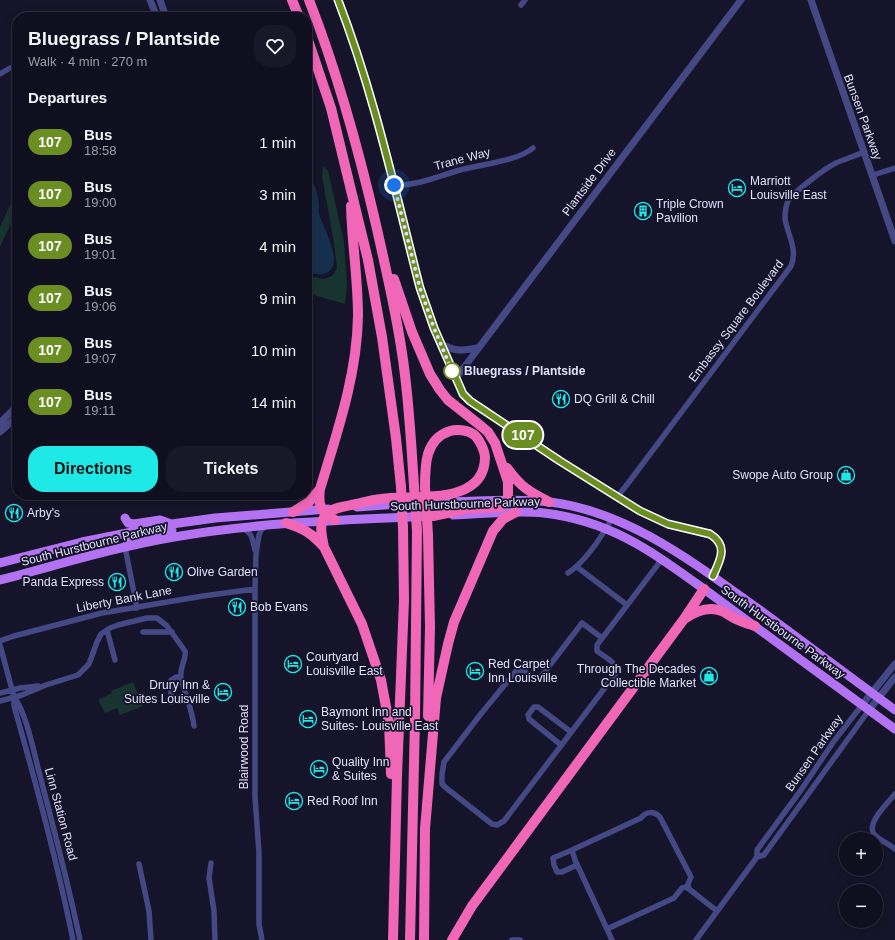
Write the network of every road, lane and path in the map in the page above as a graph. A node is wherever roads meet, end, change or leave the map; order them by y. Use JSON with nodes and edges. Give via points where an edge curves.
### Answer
{"nodes":[{"id":1,"x":150,"y":0,"type":"edge"},
{"id":2,"x":160,"y":0,"type":"edge"},
{"id":3,"x":292,"y":0,"type":"edge"},
{"id":4,"x":309,"y":0,"type":"edge"},
{"id":5,"x":338,"y":0,"type":"edge"},
{"id":6,"x":741,"y":0,"type":"edge"},
{"id":7,"x":811,"y":0,"type":"edge"},
{"id":8,"x":155,"y":12,"type":"edge"},
{"id":9,"x":164,"y":12,"type":"edge"},
{"id":10,"x":297,"y":12,"type":"edge"},
{"id":11,"x":312,"y":52,"type":"edge"},
{"id":12,"x":10,"y":68,"type":"dead end"},
{"id":13,"x":0,"y":74,"type":"edge"},
{"id":14,"x":533,"y":148,"type":"dead end"},
{"id":15,"x":864,"y":152,"type":"junction"},
{"id":16,"x":895,"y":168,"type":"edge"},
{"id":17,"x":873,"y":175,"type":"junction"},
{"id":18,"x":394,"y":185,"type":"junction"},
{"id":19,"x":352,"y":190,"type":"junction"},
{"id":20,"x":379,"y":238,"type":"junction"},
{"id":21,"x":895,"y":241,"type":"edge"},
{"id":22,"x":440,"y":343,"type":"junction"},
{"id":23,"x":477,"y":348,"type":"junction"},
{"id":24,"x":456,"y":378,"type":"junction"},
{"id":25,"x":12,"y":413,"type":"edge"},
{"id":26,"x":12,"y":420,"type":"edge"},
{"id":27,"x":2,"y":427,"type":"edge"},
{"id":28,"x":0,"y":436,"type":"edge"},
{"id":29,"x":502,"y":461,"type":"junction"},
{"id":30,"x":320,"y":489,"type":"junction"},
{"id":31,"x":617,"y":497,"type":"junction"},
{"id":32,"x":312,"y":498,"type":"edge"},
{"id":33,"x":311,"y":500,"type":"edge"},
{"id":34,"x":508,"y":500,"type":"junction"},
{"id":35,"x":548,"y":502,"type":"junction"},
{"id":36,"x":337,"y":508,"type":"junction"},
{"id":37,"x":293,"y":512,"type":"junction"},
{"id":38,"x":516,"y":512,"type":"junction"},
{"id":39,"x":323,"y":515,"type":"junction"},
{"id":40,"x":433,"y":516,"type":"junction"},
{"id":41,"x":215,"y":518,"type":"junction"},
{"id":42,"x":612,"y":518,"type":"junction"},
{"id":43,"x":335,"y":520,"type":"joint"},
{"id":44,"x":191,"y":521,"type":"junction"},
{"id":45,"x":286,"y":523,"type":"junction"},
{"id":46,"x":172,"y":524,"type":"junction"},
{"id":47,"x":268,"y":525,"type":"junction"},
{"id":48,"x":240,"y":528,"type":"junction"},
{"id":49,"x":607,"y":528,"type":"junction"},
{"id":50,"x":202,"y":532,"type":"junction"},
{"id":51,"x":114,"y":536,"type":"junction"},
{"id":52,"x":125,"y":547,"type":"junction"},
{"id":53,"x":324,"y":547,"type":"junction"},
{"id":54,"x":256,"y":554,"type":"junction"},
{"id":55,"x":662,"y":559,"type":"junction"},
{"id":56,"x":3,"y":561,"type":"edge"},
{"id":57,"x":577,"y":567,"type":"junction"},
{"id":58,"x":568,"y":574,"type":"dead end"},
{"id":59,"x":713,"y":576,"type":"junction"},
{"id":60,"x":0,"y":580,"type":"edge"},
{"id":61,"x":704,"y":589,"type":"junction"},
{"id":62,"x":255,"y":590,"type":"junction"},
{"id":63,"x":627,"y":605,"type":"junction"},
{"id":64,"x":137,"y":608,"type":"junction"},
{"id":65,"x":684,"y":619,"type":"junction"},
{"id":66,"x":755,"y":626,"type":"junction"},
{"id":67,"x":107,"y":630,"type":"junction"},
{"id":68,"x":144,"y":632,"type":"dead end"},
{"id":69,"x":172,"y":632,"type":"junction"},
{"id":70,"x":602,"y":638,"type":"junction"},
{"id":71,"x":0,"y":641,"type":"edge"},
{"id":72,"x":0,"y":645,"type":"edge"},
{"id":73,"x":115,"y":660,"type":"dead end"},
{"id":74,"x":895,"y":664,"type":"edge"},
{"id":75,"x":181,"y":677,"type":"junction"},
{"id":76,"x":895,"y":677,"type":"edge"},
{"id":77,"x":46,"y":685,"type":"junction"},
{"id":78,"x":12,"y":690,"type":"junction"},
{"id":79,"x":0,"y":693,"type":"edge"},
{"id":80,"x":875,"y":695,"type":"junction"},
{"id":81,"x":14,"y":697,"type":"junction"},
{"id":82,"x":0,"y":700,"type":"edge"},
{"id":83,"x":171,"y":702,"type":"dead end"},
{"id":84,"x":865,"y":708,"type":"junction"},
{"id":85,"x":895,"y":710,"type":"edge"},
{"id":86,"x":194,"y":726,"type":"dead end"},
{"id":87,"x":895,"y":729,"type":"edge"},
{"id":88,"x":571,"y":732,"type":"junction"},
{"id":89,"x":559,"y":747,"type":"junction"},
{"id":90,"x":427,"y":794,"type":"junction"},
{"id":91,"x":895,"y":794,"type":"edge"},
{"id":92,"x":52,"y":834,"type":"junction"},
{"id":93,"x":895,"y":849,"type":"edge"},
{"id":94,"x":572,"y":850,"type":"junction"},
{"id":95,"x":757,"y":857,"type":"junction"},
{"id":96,"x":211,"y":863,"type":"dead end"},
{"id":97,"x":139,"y":864,"type":"dead end"},
{"id":98,"x":395,"y":864,"type":"junction"},
{"id":99,"x":577,"y":865,"type":"junction"},
{"id":100,"x":689,"y":889,"type":"junction"},
{"id":101,"x":71,"y":896,"type":"junction"},
{"id":102,"x":64,"y":898,"type":"junction"},
{"id":103,"x":718,"y":911,"type":"junction"},
{"id":104,"x":607,"y":929,"type":"junction"},
{"id":105,"x":73,"y":940,"type":"edge"},
{"id":106,"x":80,"y":940,"type":"edge"},
{"id":107,"x":151,"y":940,"type":"edge"},
{"id":108,"x":215,"y":940,"type":"edge"},
{"id":109,"x":262,"y":940,"type":"edge"},
{"id":110,"x":393,"y":940,"type":"edge"},
{"id":111,"x":410,"y":940,"type":"edge"},
{"id":112,"x":424,"y":940,"type":"edge"},
{"id":113,"x":452,"y":940,"type":"edge"},
{"id":114,"x":512,"y":940,"type":"edge"},
{"id":115,"x":520,"y":940,"type":"edge"},
{"id":116,"x":612,"y":940,"type":"edge"},
{"id":117,"x":696,"y":940,"type":"edge"}],
"edges":[{"from":1,"to":8,"type":"street"},
{"from":2,"to":9,"type":"street"},
{"from":3,"to":10,"type":"highway"},
{"from":4,"to":20,"type":"highway","via":[[327,46],[348,114]]},
{"from":5,"to":18,"type":"street","via":[[362,69]]},
{"from":6,"to":23,"type":"street","name":"Plantside Drive"},
{"from":7,"to":15,"type":"street","name":"Bunsen Parkway"},
{"from":11,"to":19,"type":"highway","via":[[331,108]]},
{"from":12,"to":13,"type":"street"},
{"from":14,"to":18,"type":"street","name":"Trane Way","via":[[518,156],[423,182]]},
{"from":15,"to":17,"type":"street","name":"Bunsen Parkway"},
{"from":15,"to":31,"type":"street","name":"Embassy Square Boulevard","via":[[830,166],[789,199],[785,213],[794,251],[791,266]]},
{"from":16,"to":17,"type":"street"},
{"from":17,"to":21,"type":"street","name":"Bunsen Parkway"},
{"from":18,"to":22,"type":"street","via":[[420,288]]},
{"from":19,"to":30,"type":"highway","via":[[350,208],[358,293],[356,343],[343,413]]},
{"from":19,"to":98,"type":"highway","bridge":true,"via":[[382,337],[401,486],[404,600]]},
{"from":20,"to":29,"type":"highway","via":[[412,332],[430,374],[448,400],[488,432]]},
{"from":20,"to":111,"type":"highway","bridge":true,"via":[[403,355],[417,531]]},
{"from":22,"to":23,"type":"street","via":[[454,350]]},
{"from":22,"to":24,"type":"street"},
{"from":23,"to":24,"type":"street","name":"Plantside Drive"},
{"from":24,"to":31,"type":"street","via":[[463,394],[470,401]]},
{"from":25,"to":27,"type":"street"},
{"from":26,"to":27,"type":"street"},
{"from":27,"to":28,"type":"street"},
{"from":29,"to":34,"type":"highway","via":[[509,488]]},
{"from":29,"to":35,"type":"highway","via":[[519,484]]},
{"from":30,"to":32,"type":"highway"},
{"from":30,"to":39,"type":"highway","via":[[318,500]]},
{"from":31,"to":59,"type":"street","via":[[657,520],[710,534],[719,541],[722,552]]},
{"from":33,"to":37,"type":"highway"},
{"from":34,"to":35,"type":"main road","name":"South Hurstbourne Parkway"},
{"from":34,"to":36,"type":"main road","name":"South Hurstbourne Parkway"},
{"from":34,"to":40,"type":"highway","via":[[501,507],[466,509]]},
{"from":35,"to":42,"type":"main road","name":"South Hurstbourne Parkway"},
{"from":36,"to":39,"type":"highway"},
{"from":36,"to":90,"type":"highway","bridge":true,"via":[[381,499],[449,495],[460,492],[471,487],[479,478],[485,454],[474,435],[454,430],[443,433],[427,455],[425,487],[428,535],[430,627]]},
{"from":37,"to":39,"type":"main road","name":"South Hurstbourne Parkway"},
{"from":37,"to":41,"type":"main road","name":"South Hurstbourne Parkway"},
{"from":38,"to":40,"type":"main road","name":"South Hurstbourne Parkway"},
{"from":38,"to":49,"type":"main road","name":"South Hurstbourne Parkway","via":[[543,513]]},
{"from":38,"to":90,"type":"highway","via":[[495,527],[454,622],[436,698]]},
{"from":39,"to":43,"type":"highway"},
{"from":39,"to":45,"type":"main road","name":"South Hurstbourne Parkway"},
{"from":39,"to":53,"type":"highway","via":[[321,530]]},
{"from":40,"to":43,"type":"main road","name":"South Hurstbourne Parkway"},
{"from":41,"to":44,"type":"main road","name":"South Hurstbourne Parkway"},
{"from":41,"to":50,"type":"main road","via":[[215,522]]},
{"from":42,"to":49,"type":"street"},
{"from":42,"to":59,"type":"main road","name":"South Hurstbourne Parkway","via":[[653,538]]},
{"from":44,"to":46,"type":"main road","name":"South Hurstbourne Parkway"},
{"from":44,"to":52,"type":"main road","via":[[173,530],[134,538]]},
{"from":45,"to":47,"type":"main road","name":"South Hurstbourne Parkway"},
{"from":45,"to":53,"type":"highway","via":[[304,529]]},
{"from":46,"to":51,"type":"main road","name":"South Hurstbourne Parkway"},
{"from":46,"to":51,"type":"main road","via":[[160,520],[134,524],[128,523],[125,518]]},
{"from":47,"to":48,"type":"main road","name":"South Hurstbourne Parkway"},
{"from":47,"to":54,"type":"street","name":"Blairwood Road","via":[[261,530]]},
{"from":48,"to":50,"type":"main road","name":"South Hurstbourne Parkway"},
{"from":48,"to":54,"type":"street","name":"Blairwood Road","via":[[251,534]]},
{"from":49,"to":55,"type":"main road","name":"South Hurstbourne Parkway"},
{"from":49,"to":57,"type":"street"},
{"from":50,"to":52,"type":"main road","name":"South Hurstbourne Parkway"},
{"from":51,"to":56,"type":"main road","name":"South Hurstbourne Parkway"},
{"from":52,"to":60,"type":"main road","name":"South Hurstbourne Parkway"},
{"from":52,"to":64,"type":"street"},
{"from":53,"to":98,"type":"highway","via":[[362,624],[381,680],[389,723]]},
{"from":54,"to":62,"type":"street","name":"Blairwood Road"},
{"from":55,"to":61,"type":"main road","name":"South Hurstbourne Parkway"},
{"from":55,"to":63,"type":"street"},
{"from":57,"to":58,"type":"street"},
{"from":57,"to":63,"type":"street"},
{"from":59,"to":61,"type":"main road"},
{"from":59,"to":80,"type":"main road","name":"South Hurstbourne Parkway"},
{"from":61,"to":65,"type":"highway"},
{"from":61,"to":66,"type":"main road","name":"South Hurstbourne Parkway"},
{"from":62,"to":64,"type":"street","name":"Liberty Bank Lane"},
{"from":62,"to":109,"type":"street","name":"Blairwood Road","via":[[255,804],[259,853],[259,924]]},
{"from":63,"to":70,"type":"street"},
{"from":64,"to":71,"type":"street","name":"Liberty Bank Lane","via":[[98,614]]},
{"from":65,"to":66,"type":"highway","via":[[704,610],[715,610]]},
{"from":65,"to":113,"type":"highway","via":[[476,901]]},
{"from":66,"to":84,"type":"main road","name":"South Hurstbourne Parkway"},
{"from":67,"to":69,"type":"street","via":[[150,617],[163,621]]},
{"from":67,"to":73,"type":"street"},
{"from":67,"to":77,"type":"street","via":[[98,639],[88,664],[81,673]]},
{"from":68,"to":69,"type":"street"},
{"from":69,"to":75,"type":"street","via":[[186,653],[181,666]]},
{"from":70,"to":88,"type":"street","via":[[597,645],[597,651],[616,665],[617,670]]},
{"from":70,"to":89,"type":"street","via":[[582,623],[540,678],[533,679],[523,670],[516,671],[444,762],[442,784],[492,824],[497,825],[504,821]]},
{"from":72,"to":78,"type":"street","name":"Linn Station Road"},
{"from":74,"to":80,"type":"street","name":"Bunsen Parkway"},
{"from":75,"to":83,"type":"street","via":[[171,680]]},
{"from":75,"to":86,"type":"street"},
{"from":76,"to":80,"type":"street","name":"Bunsen Parkway"},
{"from":77,"to":78,"type":"street"},
{"from":77,"to":81,"type":"street"},
{"from":78,"to":79,"type":"street"},
{"from":78,"to":81,"type":"street","name":"Linn Station Road"},
{"from":80,"to":84,"type":"street","name":"Bunsen Parkway"},
{"from":80,"to":85,"type":"main road","name":"South Hurstbourne Parkway"},
{"from":81,"to":82,"type":"street"},
{"from":81,"to":92,"type":"street","name":"Linn Station Road","via":[[14,706],[27,740]]},
{"from":84,"to":87,"type":"main road","name":"South Hurstbourne Parkway"},
{"from":84,"to":95,"type":"street","name":"Bunsen Parkway","via":[[764,855]]},
{"from":84,"to":95,"type":"street","name":"Bunsen Parkway","via":[[834,741],[757,850]]},
{"from":88,"to":89,"type":"street"},
{"from":88,"to":89,"type":"street","via":[[538,707],[534,707],[528,715],[529,719]]},
{"from":90,"to":112,"type":"highway"},
{"from":91,"to":93,"type":"street","via":[[874,820],[872,827],[875,834]]},
{"from":92,"to":101,"type":"street","name":"Linn Station Road"},
{"from":92,"to":102,"type":"street","name":"Linn Station Road"},
{"from":94,"to":99,"type":"street"},
{"from":94,"to":99,"type":"street","via":[[553,858],[554,865],[557,872]]},
{"from":94,"to":100,"type":"street","via":[[641,818],[646,813],[657,814],[691,877]]},
{"from":95,"to":103,"type":"street","name":"Bunsen Parkway"},
{"from":96,"to":108,"type":"street","via":[[209,878]]},
{"from":97,"to":107,"type":"street","via":[[148,904]]},
{"from":98,"to":110,"type":"highway"},
{"from":99,"to":104,"type":"street"},
{"from":100,"to":103,"type":"street"},
{"from":100,"to":104,"type":"street","via":[[682,888],[674,898]]},
{"from":101,"to":102,"type":"street"},
{"from":101,"to":106,"type":"street","name":"Linn Station Road"},
{"from":102,"to":105,"type":"street","name":"Linn Station Road"},
{"from":103,"to":117,"type":"street","name":"Bunsen Parkway"},
{"from":104,"to":116,"type":"street"},
{"from":114,"to":115,"type":"street"}]}
